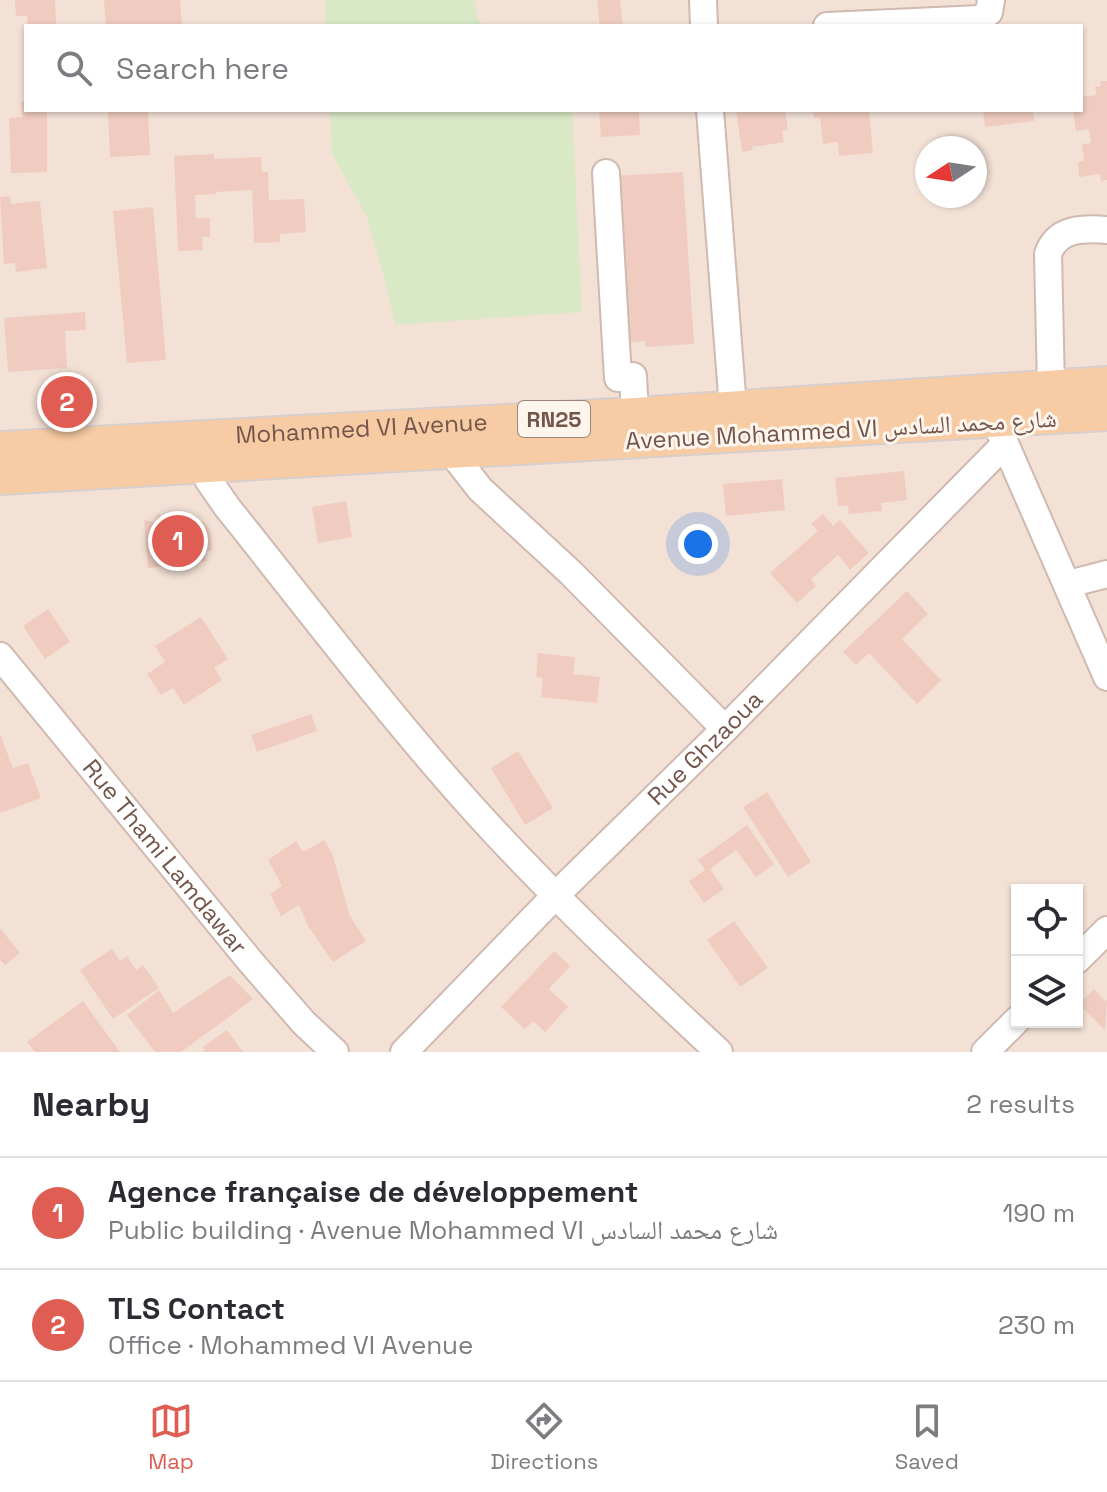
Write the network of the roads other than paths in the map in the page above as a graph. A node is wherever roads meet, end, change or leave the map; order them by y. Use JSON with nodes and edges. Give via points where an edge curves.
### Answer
{"nodes":[{"id":1,"x":703,"y":0,"type":"edge"},
{"id":2,"x":991,"y":0,"type":"edge"},
{"id":3,"x":704,"y":24,"type":"edge"},
{"id":4,"x":871,"y":24,"type":"edge"},
{"id":5,"x":710,"y":112,"type":"edge"},
{"id":6,"x":606,"y":173,"type":"dead end"},
{"id":7,"x":1107,"y":230,"type":"edge"},
{"id":8,"x":1107,"y":383,"type":"edge"},
{"id":9,"x":1051,"y":387,"type":"junction"},
{"id":10,"x":733,"y":408,"type":"junction"},
{"id":11,"x":635,"y":414,"type":"junction"},
{"id":12,"x":1107,"y":414,"type":"edge"},
{"id":13,"x":1000,"y":433,"type":"junction"},
{"id":14,"x":0,"y":448,"type":"edge"},
{"id":15,"x":452,"y":453,"type":"junction"},
{"id":16,"x":204,"y":468,"type":"junction"},
{"id":17,"x":0,"y":478,"type":"edge"},
{"id":18,"x":1107,"y":574,"type":"edge"},
{"id":19,"x":1068,"y":584,"type":"junction"},
{"id":20,"x":0,"y":656,"type":"edge"},
{"id":21,"x":1107,"y":677,"type":"edge"},
{"id":22,"x":725,"y":729,"type":"junction"},
{"id":23,"x":555,"y":896,"type":"junction"},
{"id":24,"x":1107,"y":930,"type":"edge"},
{"id":25,"x":1081,"y":956,"type":"edge"},
{"id":26,"x":1011,"y":1026,"type":"edge"},
{"id":27,"x":335,"y":1052,"type":"edge"},
{"id":28,"x":404,"y":1052,"type":"edge"},
{"id":29,"x":719,"y":1052,"type":"edge"},
{"id":30,"x":985,"y":1052,"type":"edge"}],
"edges":[{"from":1,"to":3,"type":"street"},
{"from":2,"to":4,"type":"street","via":[[989,12],[980,19]]},
{"from":5,"to":10,"type":"street"},
{"from":6,"to":11,"type":"street","via":[[618,378],[633,376]]},
{"from":7,"to":9,"type":"street","via":[[1066,232],[1051,244]]},
{"from":8,"to":9,"type":"main road","name":"Mohammed VI Avenue","number":"RN25"},
{"from":9,"to":10,"type":"main road","name":"Mohammed VI Avenue","number":"RN25"},
{"from":10,"to":11,"type":"main road","name":"Mohammed VI Avenue","number":"RN25"},
{"from":11,"to":14,"type":"main road","name":"Mohammed VI Avenue","number":"RN25"},
{"from":12,"to":13,"type":"main road","name":"Avenue Mohammed VI شارع محمد السادس","number":"RN25"},
{"from":13,"to":15,"type":"main road","name":"Avenue Mohammed VI شارع محمد السادس","number":"RN25"},
{"from":13,"to":19,"type":"street"},
{"from":13,"to":22,"type":"street","name":"Rue Ghzaoua"},
{"from":15,"to":16,"type":"main road","name":"Avenue Mohammed VI شارع محمد السادس","number":"RN25"},
{"from":15,"to":22,"type":"street","via":[[480,489]]},
{"from":16,"to":17,"type":"main road","name":"Avenue Mohammed VI شارع محمد السادس","number":"RN25"},
{"from":16,"to":23,"type":"street","via":[[227,507],[353,666]]},
{"from":18,"to":19,"type":"street"},
{"from":19,"to":21,"type":"street"},
{"from":20,"to":27,"type":"street","name":"Rue Thami Lamdawar","via":[[250,961]]},
{"from":22,"to":23,"type":"street","name":"Rue Ghzaoua"},
{"from":23,"to":28,"type":"street","name":"Rue Ghzaoua"},
{"from":23,"to":29,"type":"street"},
{"from":24,"to":25,"type":"street"},
{"from":26,"to":30,"type":"street"}]}
